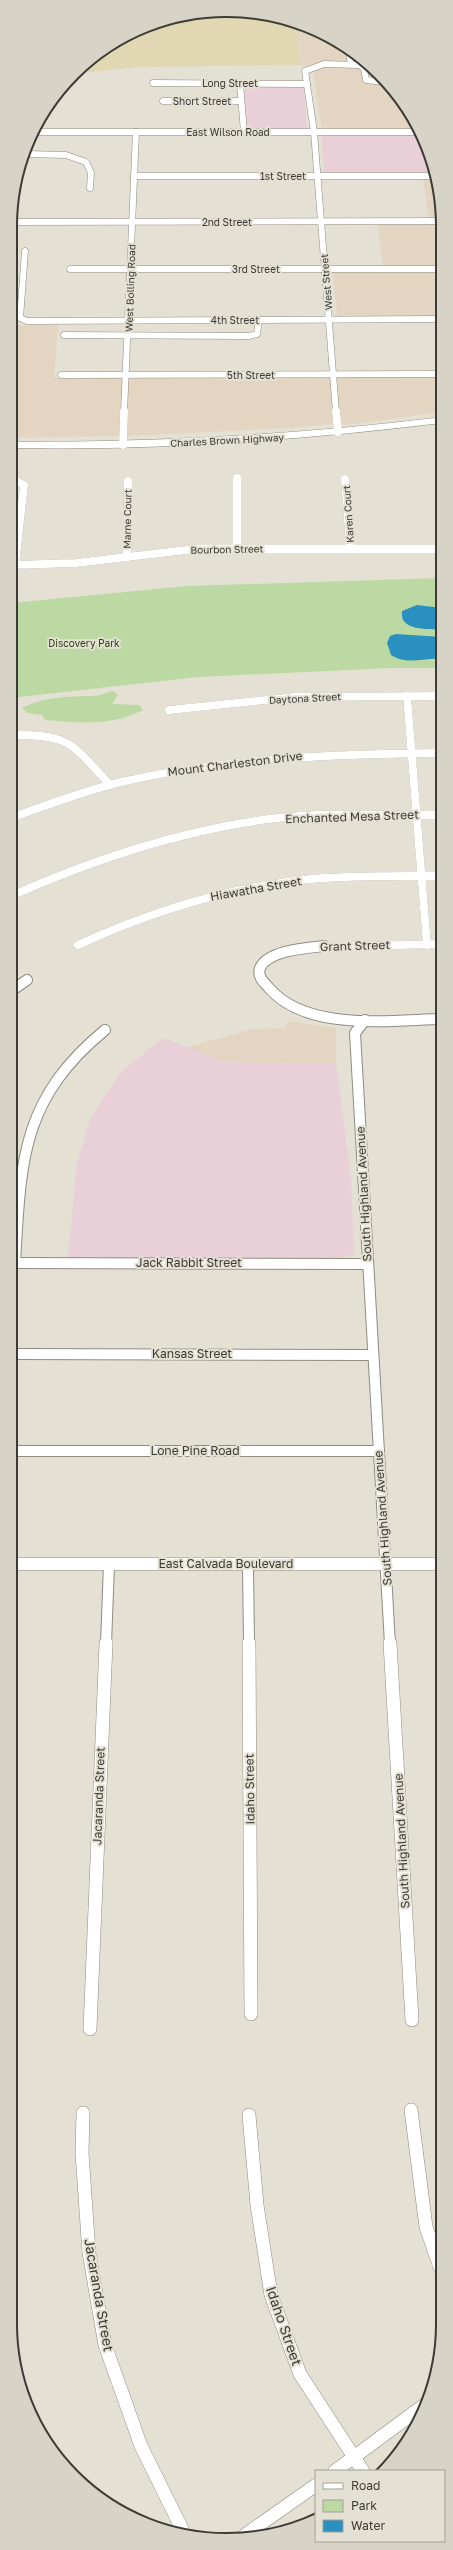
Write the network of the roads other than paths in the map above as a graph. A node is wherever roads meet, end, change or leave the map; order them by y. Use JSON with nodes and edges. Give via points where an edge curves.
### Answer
{"nodes":[{"id":1,"x":350,"y":57,"type":"edge"},
{"id":2,"x":351,"y":64,"type":"junction"},
{"id":3,"x":361,"y":66,"type":"edge"},
{"id":4,"x":363,"y":68,"type":"edge"},
{"id":5,"x":379,"y":82,"type":"edge"},
{"id":6,"x":153,"y":83,"type":"dead end"},
{"id":7,"x":240,"y":84,"type":"junction"},
{"id":8,"x":307,"y":84,"type":"junction"},
{"id":9,"x":163,"y":101,"type":"dead end"},
{"id":10,"x":241,"y":101,"type":"junction"},
{"id":11,"x":40,"y":132,"type":"edge"},
{"id":12,"x":136,"y":132,"type":"junction"},
{"id":13,"x":244,"y":132,"type":"junction"},
{"id":14,"x":314,"y":132,"type":"junction"},
{"id":15,"x":413,"y":132,"type":"edge"},
{"id":16,"x":30,"y":154,"type":"edge"},
{"id":17,"x":134,"y":176,"type":"junction"},
{"id":18,"x":318,"y":176,"type":"junction"},
{"id":19,"x":430,"y":176,"type":"edge"},
{"id":20,"x":90,"y":188,"type":"dead end"},
{"id":21,"x":436,"y":221,"type":"edge"},
{"id":22,"x":17,"y":222,"type":"edge"},
{"id":23,"x":132,"y":222,"type":"junction"},
{"id":24,"x":321,"y":222,"type":"junction"},
{"id":25,"x":26,"y":251,"type":"dead end"},
{"id":26,"x":436,"y":268,"type":"edge"},
{"id":27,"x":70,"y":269,"type":"dead end"},
{"id":28,"x":325,"y":269,"type":"junction"},
{"id":29,"x":131,"y":270,"type":"junction"},
{"id":30,"x":436,"y":319,"type":"edge"},
{"id":31,"x":129,"y":320,"type":"junction"},
{"id":32,"x":259,"y":320,"type":"junction"},
{"id":33,"x":329,"y":320,"type":"junction"},
{"id":34,"x":64,"y":335,"type":"dead end"},
{"id":35,"x":128,"y":335,"type":"junction"},
{"id":36,"x":334,"y":374,"type":"junction"},
{"id":37,"x":436,"y":374,"type":"edge"},
{"id":38,"x":61,"y":375,"type":"dead end"},
{"id":39,"x":126,"y":375,"type":"junction"},
{"id":40,"x":436,"y":421,"type":"edge"},
{"id":41,"x":338,"y":432,"type":"junction"},
{"id":42,"x":17,"y":445,"type":"edge"},
{"id":43,"x":123,"y":445,"type":"junction"},
{"id":44,"x":237,"y":478,"type":"dead end"},
{"id":45,"x":345,"y":479,"type":"dead end"},
{"id":46,"x":17,"y":481,"type":"edge"},
{"id":47,"x":128,"y":481,"type":"dead end"},
{"id":48,"x":17,"y":536,"type":"edge"},
{"id":49,"x":237,"y":548,"type":"junction"},
{"id":50,"x":350,"y":549,"type":"junction"},
{"id":51,"x":436,"y":549,"type":"edge"},
{"id":52,"x":126,"y":557,"type":"junction"},
{"id":53,"x":17,"y":565,"type":"edge"},
{"id":54,"x":407,"y":696,"type":"junction"},
{"id":55,"x":436,"y":696,"type":"edge"},
{"id":56,"x":169,"y":710,"type":"dead end"},
{"id":57,"x":17,"y":735,"type":"edge"},
{"id":58,"x":412,"y":753,"type":"junction"},
{"id":59,"x":436,"y":753,"type":"edge"},
{"id":60,"x":110,"y":785,"type":"junction"},
{"id":61,"x":418,"y":815,"type":"junction"},
{"id":62,"x":436,"y":815,"type":"edge"},
{"id":63,"x":17,"y":816,"type":"edge"},
{"id":64,"x":423,"y":876,"type":"junction"},
{"id":65,"x":436,"y":876,"type":"edge"},
{"id":66,"x":17,"y":893,"type":"edge"},
{"id":67,"x":427,"y":944,"type":"junction"},
{"id":68,"x":436,"y":944,"type":"edge"},
{"id":69,"x":78,"y":945,"type":"dead end"},
{"id":70,"x":27,"y":980,"type":"dead end"},
{"id":71,"x":17,"y":988,"type":"edge"},
{"id":72,"x":436,"y":1019,"type":"edge"},
{"id":73,"x":365,"y":1020,"type":"junction"},
{"id":74,"x":106,"y":1030,"type":"dead end"},
{"id":75,"x":17,"y":1224,"type":"edge"},
{"id":76,"x":17,"y":1263,"type":"edge"},
{"id":77,"x":368,"y":1264,"type":"junction"},
{"id":78,"x":17,"y":1354,"type":"edge"},
{"id":79,"x":372,"y":1355,"type":"junction"},
{"id":80,"x":17,"y":1451,"type":"edge"},
{"id":81,"x":379,"y":1451,"type":"junction"},
{"id":82,"x":17,"y":1564,"type":"edge"},
{"id":83,"x":109,"y":1564,"type":"junction"},
{"id":84,"x":436,"y":1564,"type":"edge"},
{"id":85,"x":248,"y":1565,"type":"junction"},
{"id":86,"x":386,"y":1565,"type":"junction"},
{"id":87,"x":251,"y":2014,"type":"dead end"},
{"id":88,"x":412,"y":2020,"type":"dead end"},
{"id":89,"x":90,"y":2029,"type":"dead end"},
{"id":90,"x":411,"y":2110,"type":"dead end"},
{"id":91,"x":83,"y":2114,"type":"dead end"},
{"id":92,"x":249,"y":2115,"type":"dead end"},
{"id":93,"x":436,"y":2256,"type":"edge"},
{"id":94,"x":417,"y":2411,"type":"edge"},
{"id":95,"x":354,"y":2458,"type":"junction"},
{"id":96,"x":336,"y":2470,"type":"edge"},
{"id":97,"x":362,"y":2470,"type":"edge"},
{"id":98,"x":315,"y":2486,"type":"edge"},
{"id":99,"x":182,"y":2528,"type":"edge"},
{"id":100,"x":250,"y":2532,"type":"edge"}],
"edges":[{"from":1,"to":2,"type":"street"},
{"from":2,"to":3,"type":"street"},
{"from":2,"to":8,"type":"street","name":"West Street","via":[[316,66],[305,71]]},
{"from":4,"to":5,"type":"street","via":[[366,80]]},
{"from":6,"to":7,"type":"street","name":"Long Street"},
{"from":7,"to":8,"type":"street","name":"Long Street"},
{"from":7,"to":10,"type":"street"},
{"from":8,"to":14,"type":"street","name":"West Street"},
{"from":9,"to":10,"type":"street","name":"Short Street"},
{"from":10,"to":13,"type":"street"},
{"from":11,"to":12,"type":"street","name":"East Wilson Road"},
{"from":12,"to":13,"type":"street","name":"East Wilson Road"},
{"from":12,"to":17,"type":"street","name":"West Bolling Road"},
{"from":13,"to":14,"type":"street","name":"East Wilson Road"},
{"from":14,"to":15,"type":"street","name":"East Wilson Road"},
{"from":14,"to":18,"type":"street","name":"West Street"},
{"from":16,"to":20,"type":"street","via":[[66,155],[86,162],[91,173]]},
{"from":17,"to":18,"type":"street","name":"1st Street"},
{"from":17,"to":23,"type":"street","name":"West Bolling Road"},
{"from":18,"to":19,"type":"street","name":"1st Street"},
{"from":18,"to":24,"type":"street","name":"West Street"},
{"from":21,"to":24,"type":"street","name":"2nd Street"},
{"from":22,"to":23,"type":"street","name":"2nd Street"},
{"from":23,"to":24,"type":"street","name":"2nd Street"},
{"from":23,"to":29,"type":"street","name":"West Bolling Road"},
{"from":24,"to":28,"type":"street","name":"West Street"},
{"from":25,"to":31,"type":"street","name":"4th Street","via":[[20,286],[20,318],[28,321]]},
{"from":26,"to":28,"type":"street","name":"3rd Street"},
{"from":27,"to":29,"type":"street","name":"3rd Street"},
{"from":28,"to":29,"type":"street","name":"3rd Street"},
{"from":28,"to":33,"type":"street","name":"West Street"},
{"from":29,"to":31,"type":"street","name":"West Bolling Road"},
{"from":30,"to":33,"type":"street","name":"4th Street"},
{"from":31,"to":32,"type":"street","name":"4th Street"},
{"from":31,"to":35,"type":"street","name":"West Bolling Road"},
{"from":32,"to":33,"type":"street","name":"4th Street"},
{"from":32,"to":35,"type":"street","via":[[257,334],[249,336]]},
{"from":33,"to":36,"type":"street","name":"West Street"},
{"from":34,"to":35,"type":"street"},
{"from":35,"to":39,"type":"street","name":"West Bolling Road"},
{"from":36,"to":37,"type":"street","name":"5th Street"},
{"from":36,"to":39,"type":"street","name":"5th Street"},
{"from":36,"to":41,"type":"street","name":"West Street"},
{"from":38,"to":39,"type":"street","name":"5th Street"},
{"from":39,"to":43,"type":"street","name":"West Bolling Road"},
{"from":40,"to":41,"type":"main road","name":"Charles Brown Highway"},
{"from":41,"to":43,"type":"main road","name":"Charles Brown Highway","via":[[214,442]]},
{"from":42,"to":43,"type":"main road","name":"Charles Brown Highway"},
{"from":44,"to":49,"type":"street"},
{"from":45,"to":50,"type":"street","name":"Karen Court"},
{"from":46,"to":48,"type":"street","via":[[24,485]]},
{"from":47,"to":52,"type":"street","name":"Marne Court"},
{"from":49,"to":50,"type":"street","name":"Bourbon Street"},
{"from":49,"to":52,"type":"street","name":"Bourbon Street","via":[[194,549]]},
{"from":50,"to":51,"type":"street","name":"Bourbon Street"},
{"from":52,"to":53,"type":"street","name":"Bourbon Street","via":[[76,563]]},
{"from":54,"to":55,"type":"street","name":"Daytona Street"},
{"from":54,"to":56,"type":"street","name":"Daytona Street","via":[[289,697]]},
{"from":54,"to":58,"type":"street"},
{"from":57,"to":60,"type":"street","via":[[49,736],[66,741],[83,753]]},
{"from":58,"to":59,"type":"street","name":"Mount Charleston Drive"},
{"from":58,"to":60,"type":"street","name":"Mount Charleston Drive","via":[[330,753],[264,758],[208,765]]},
{"from":58,"to":61,"type":"street"},
{"from":60,"to":63,"type":"street","name":"Mount Charleston Drive"},
{"from":61,"to":62,"type":"street","name":"Enchanted Mesa Street"},
{"from":61,"to":64,"type":"street"},
{"from":61,"to":66,"type":"street","name":"Enchanted Mesa Street","via":[[308,816],[185,834],[74,867]]},
{"from":64,"to":65,"type":"street","name":"Hiawatha Street"},
{"from":64,"to":67,"type":"street"},
{"from":64,"to":69,"type":"street","name":"Hiawatha Street","via":[[332,878],[239,891],[174,907]]},
{"from":67,"to":68,"type":"street","name":"Grant Street"},
{"from":67,"to":73,"type":"street","name":"Grant Street","via":[[309,948],[270,958],[261,964],[259,977],[278,1000],[304,1013],[322,1018]]},
{"from":70,"to":71,"type":"street"},
{"from":72,"to":73,"type":"street"},
{"from":73,"to":77,"type":"street","name":"South Highland Avenue","via":[[355,1033]]},
{"from":74,"to":75,"type":"street","via":[[72,1060],[47,1095],[32,1124]]},
{"from":76,"to":77,"type":"street","name":"Jack Rabbit Street"},
{"from":77,"to":79,"type":"street","name":"South Highland Avenue"},
{"from":78,"to":79,"type":"street","name":"Kansas Street"},
{"from":79,"to":81,"type":"street","name":"South Highland Avenue"},
{"from":80,"to":81,"type":"street","name":"Lone Pine Road"},
{"from":81,"to":86,"type":"street","name":"South Highland Avenue"},
{"from":82,"to":83,"type":"main road","name":"East Calvada Boulevard"},
{"from":83,"to":85,"type":"main road","name":"East Calvada Boulevard"},
{"from":83,"to":89,"type":"street","name":"Jacaranda Street"},
{"from":84,"to":86,"type":"main road","name":"East Calvada Boulevard"},
{"from":85,"to":86,"type":"main road","name":"East Calvada Boulevard"},
{"from":85,"to":87,"type":"street","name":"Idaho Street"},
{"from":86,"to":88,"type":"street","name":"South Highland Avenue"},
{"from":90,"to":93,"type":"street","via":[[426,2227]]},
{"from":91,"to":99,"type":"street","name":"Jacaranda Street","via":[[82,2153],[89,2253],[105,2345],[141,2446]]},
{"from":92,"to":95,"type":"street","name":"Idaho Street","via":[[257,2205],[271,2295],[300,2374]]},
{"from":94,"to":95,"type":"street"},
{"from":95,"to":96,"type":"street"},
{"from":95,"to":97,"type":"street","name":"Idaho Street"},
{"from":98,"to":100,"type":"street"}]}
